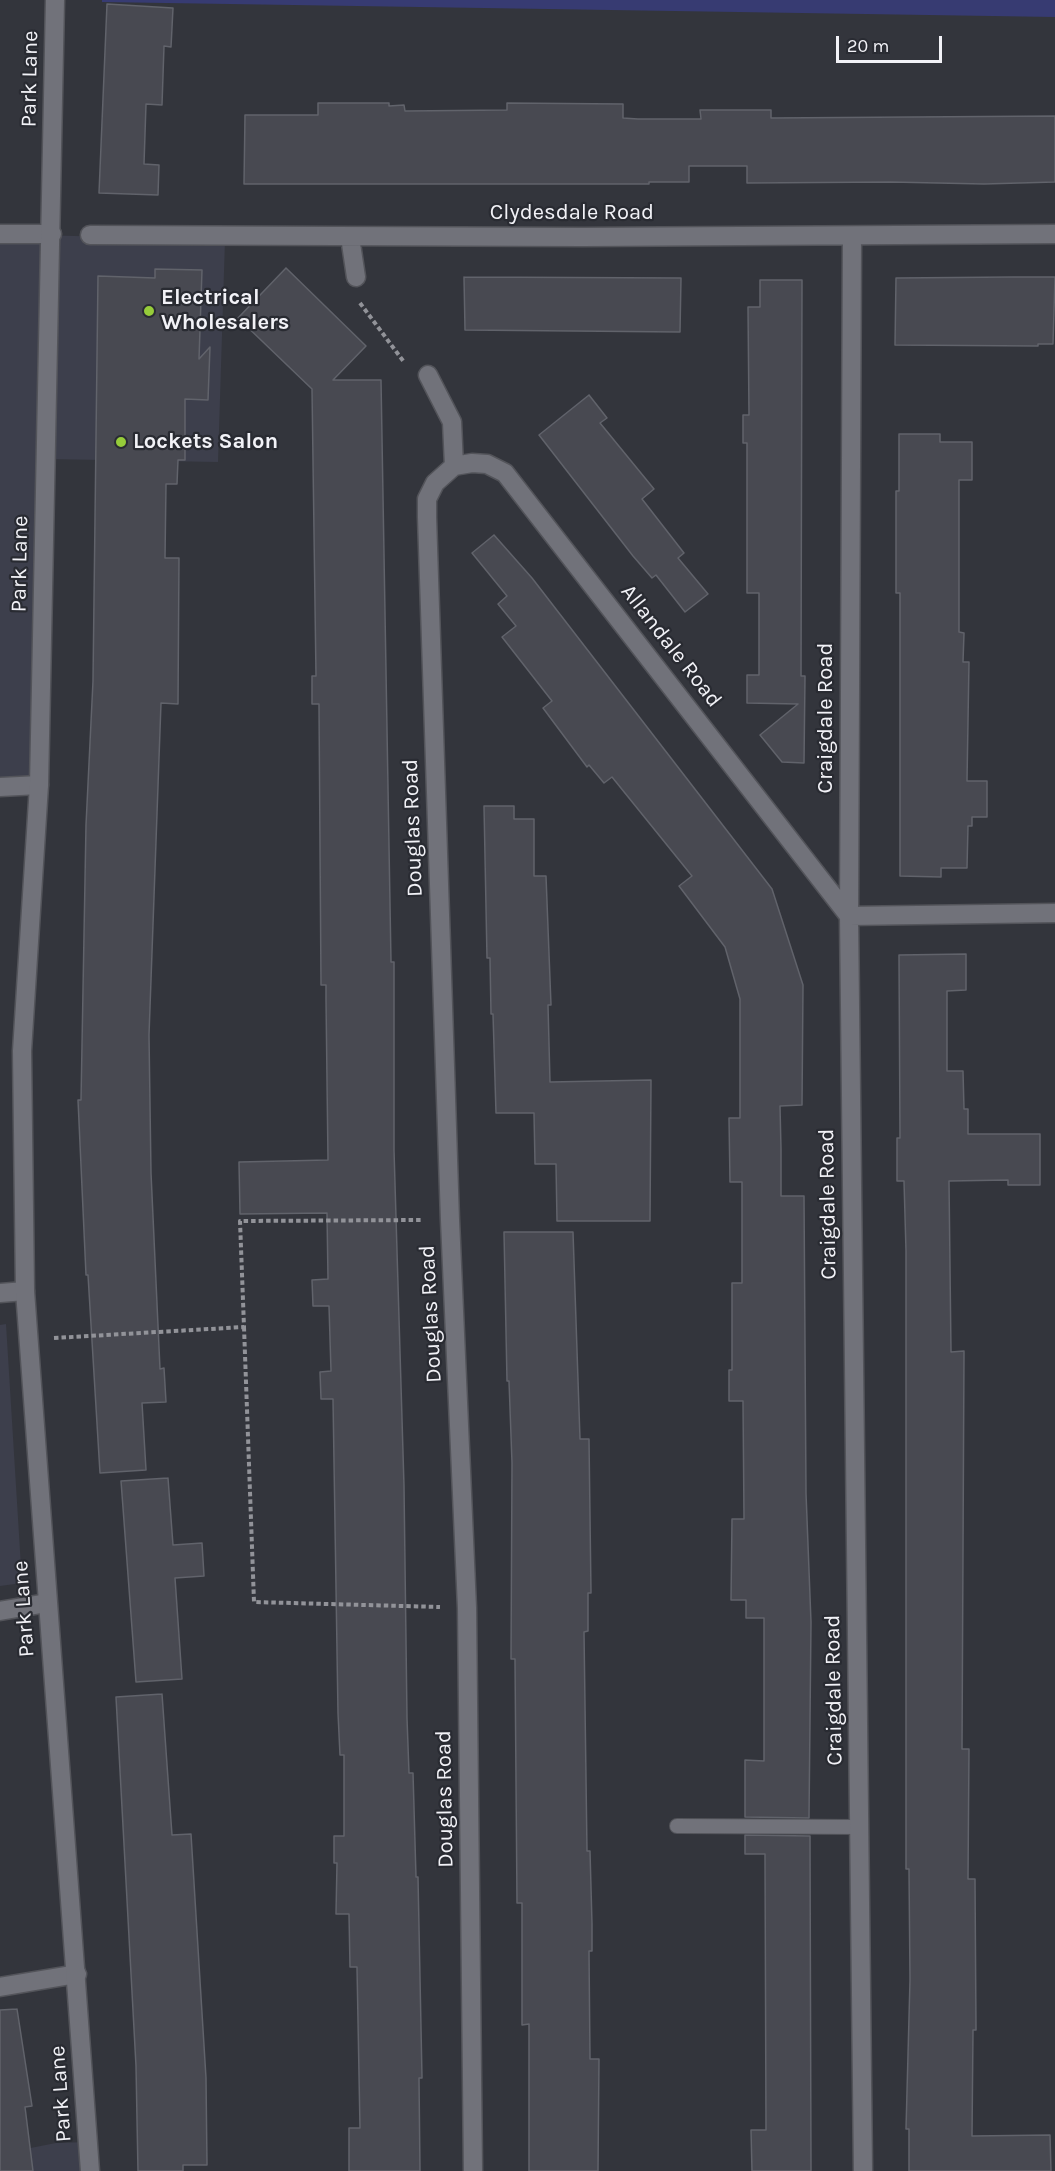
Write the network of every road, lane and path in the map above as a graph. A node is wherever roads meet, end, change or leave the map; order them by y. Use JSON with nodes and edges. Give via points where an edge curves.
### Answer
{"nodes":[{"id":1,"x":55,"y":0,"type":"edge"},
{"id":2,"x":0,"y":234,"type":"edge"},
{"id":3,"x":52,"y":234,"type":"junction"},
{"id":4,"x":1055,"y":234,"type":"edge"},
{"id":5,"x":90,"y":235,"type":"dead end"},
{"id":6,"x":350,"y":237,"type":"junction"},
{"id":7,"x":852,"y":237,"type":"junction"},
{"id":8,"x":354,"y":273,"type":"joint"},
{"id":9,"x":428,"y":375,"type":"joint"},
{"id":10,"x":454,"y":466,"type":"junction"},
{"id":11,"x":39,"y":785,"type":"junction"},
{"id":12,"x":0,"y":787,"type":"edge"},
{"id":13,"x":1055,"y":913,"type":"edge"},
{"id":14,"x":849,"y":916,"type":"junction"},
{"id":15,"x":450,"y":1220,"type":"junction"},
{"id":16,"x":25,"y":1291,"type":"junction"},
{"id":17,"x":0,"y":1293,"type":"edge"},
{"id":18,"x":244,"y":1327,"type":"junction"},
{"id":19,"x":29,"y":1339,"type":"junction"},
{"id":20,"x":47,"y":1603,"type":"junction"},
{"id":21,"x":467,"y":1608,"type":"junction"},
{"id":22,"x":0,"y":1611,"type":"edge"},
{"id":23,"x":677,"y":1826,"type":"dead end"},
{"id":24,"x":860,"y":1827,"type":"junction"},
{"id":25,"x":77,"y":1974,"type":"junction"},
{"id":26,"x":0,"y":1987,"type":"edge"},
{"id":27,"x":90,"y":2171,"type":"edge"},
{"id":28,"x":473,"y":2171,"type":"edge"},
{"id":29,"x":863,"y":2171,"type":"edge"}],
"edges":[{"from":1,"to":3,"type":"street","name":"Park Lane"},
{"from":2,"to":3,"type":"street"},
{"from":3,"to":11,"type":"street","name":"Park Lane"},
{"from":4,"to":7,"type":"street","name":"Clydesdale Road"},
{"from":5,"to":6,"type":"street","name":"Clydesdale Road"},
{"from":6,"to":7,"type":"street","name":"Clydesdale Road"},
{"from":6,"to":8,"type":"street"},
{"from":7,"to":14,"type":"street","name":"Craigdale Road"},
{"from":8,"to":9,"type":"path","via":[[348,287],[402,361]]},
{"from":9,"to":10,"type":"street","via":[[452,422]]},
{"from":10,"to":14,"type":"street","name":"Allandale Road","via":[[487,464],[505,473],[518,487]]},
{"from":10,"to":15,"type":"street","name":"Douglas Road","via":[[435,483],[428,499],[427,517]]},
{"from":11,"to":12,"type":"street"},
{"from":11,"to":16,"type":"street","name":"Park Lane","via":[[22,1051]]},
{"from":13,"to":14,"type":"street"},
{"from":14,"to":24,"type":"street","name":"Craigdale Road"},
{"from":15,"to":18,"type":"path","via":[[240,1221]]},
{"from":15,"to":21,"type":"street","name":"Douglas Road"},
{"from":16,"to":17,"type":"street"},
{"from":16,"to":19,"type":"street","name":"Park Lane"},
{"from":18,"to":19,"type":"path"},
{"from":18,"to":21,"type":"path","via":[[254,1602]]},
{"from":19,"to":20,"type":"street","name":"Park Lane"},
{"from":20,"to":22,"type":"street"},
{"from":20,"to":25,"type":"street","name":"Park Lane"},
{"from":21,"to":28,"type":"street","name":"Douglas Road"},
{"from":23,"to":24,"type":"lane"},
{"from":24,"to":29,"type":"street","name":"Craigdale Road"},
{"from":25,"to":26,"type":"street"},
{"from":25,"to":27,"type":"street","name":"Park Lane"}]}
